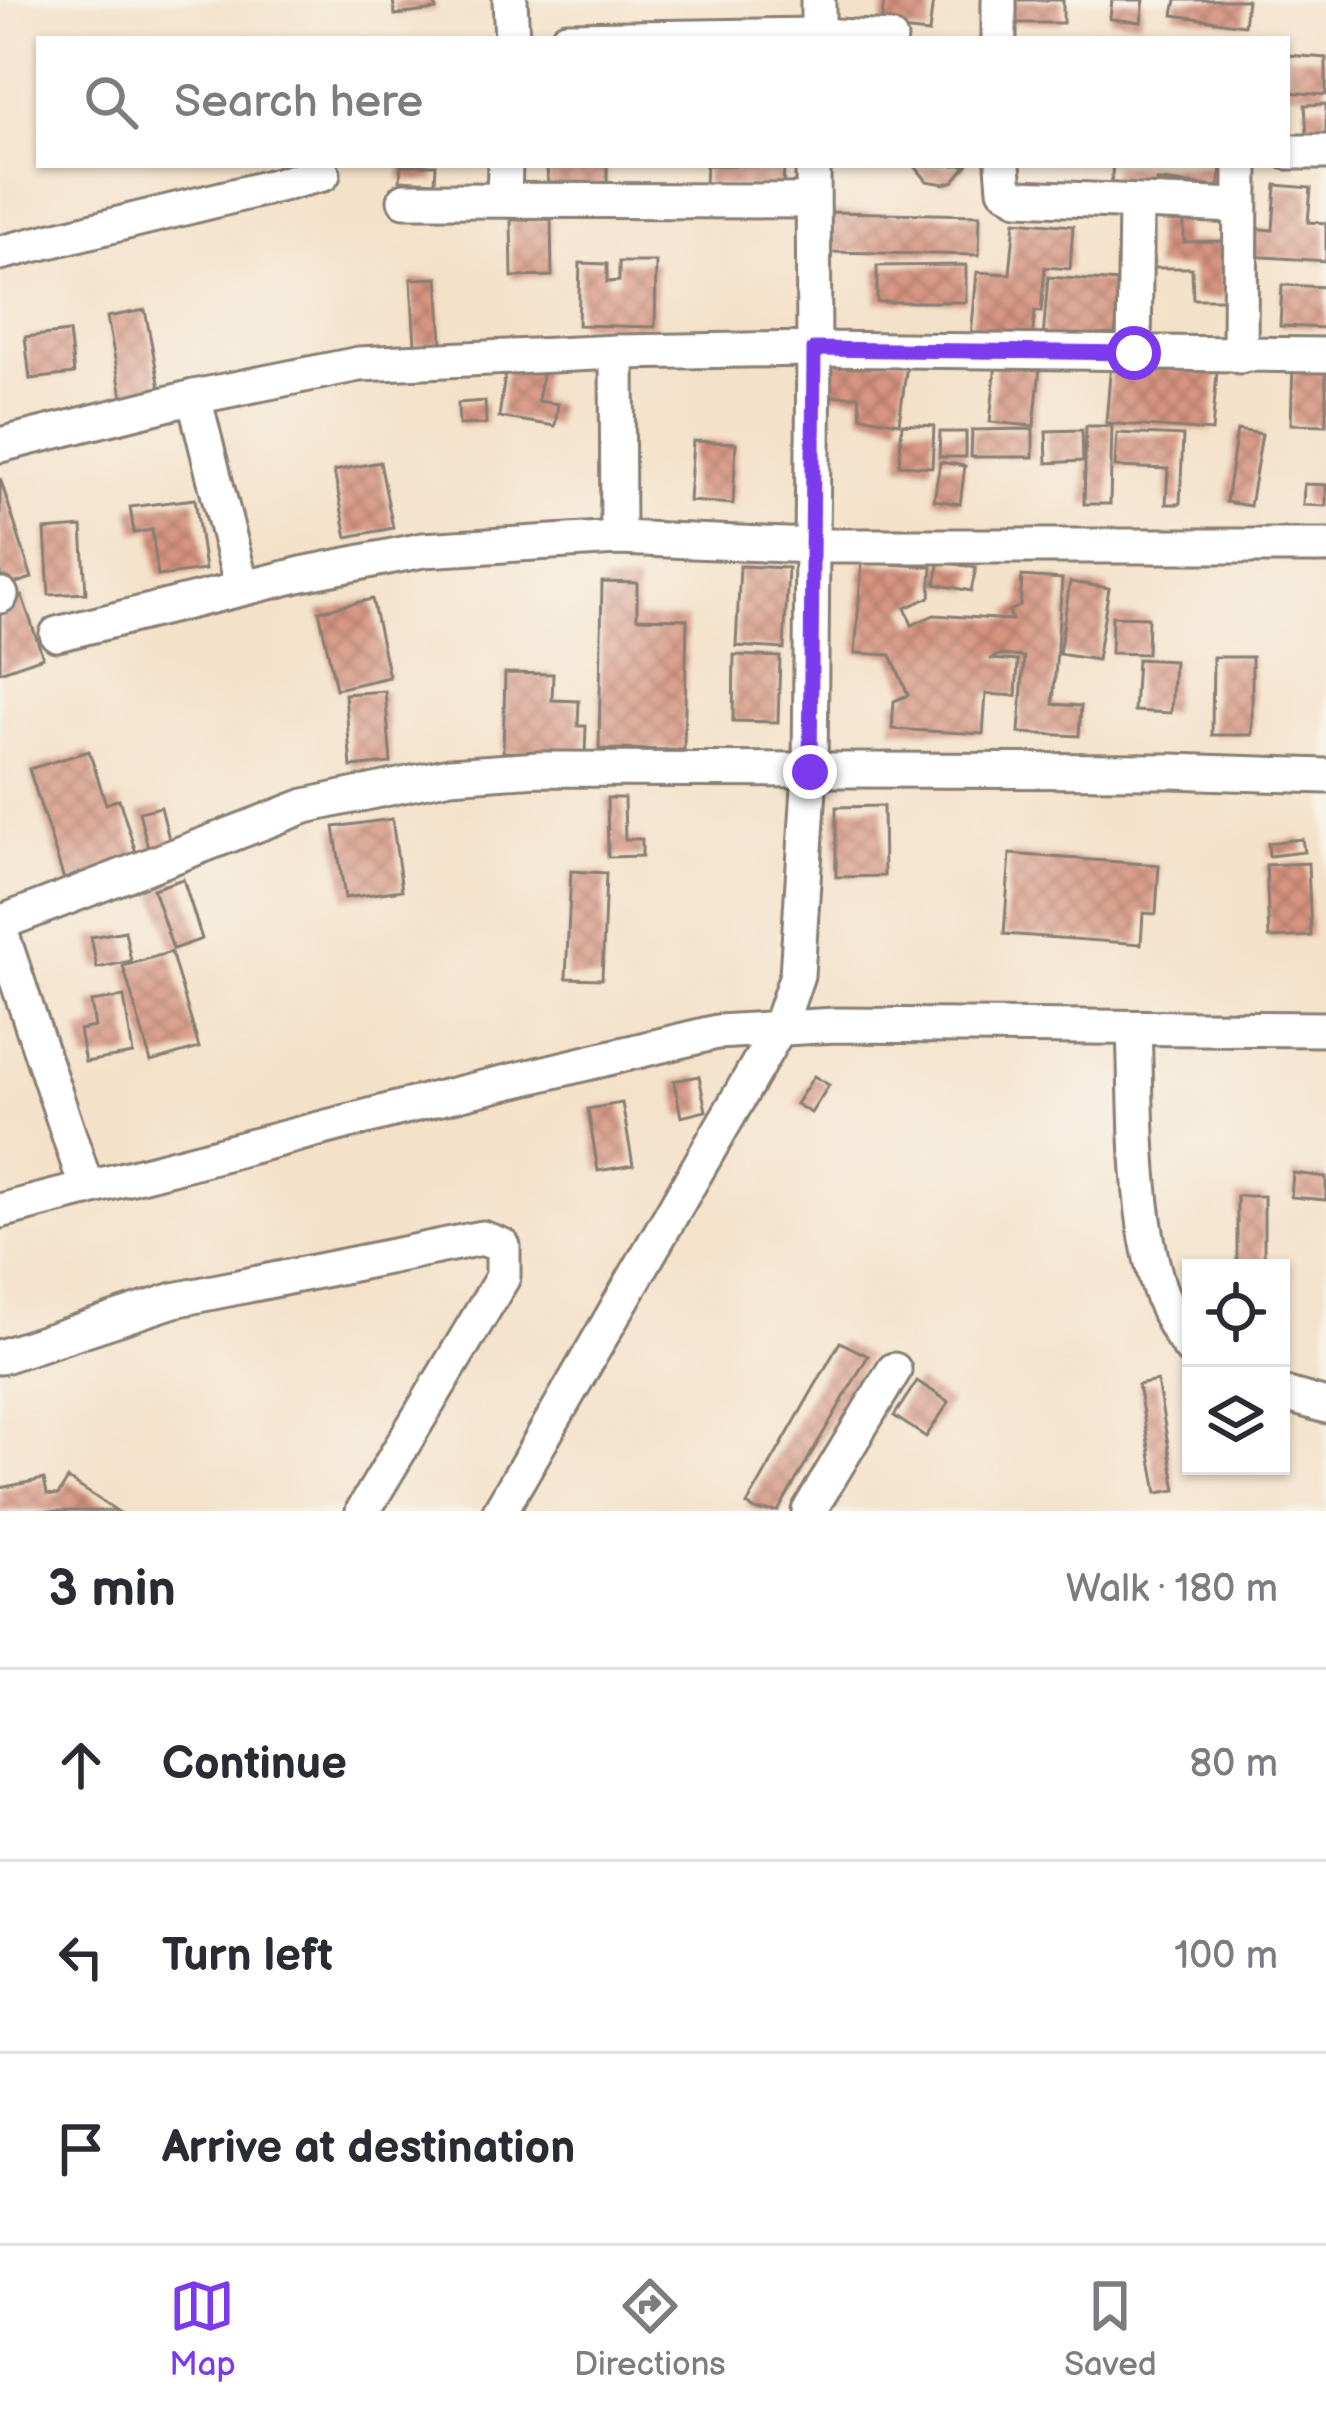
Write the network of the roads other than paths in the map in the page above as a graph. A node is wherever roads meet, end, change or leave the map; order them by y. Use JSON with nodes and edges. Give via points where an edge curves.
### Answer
{"nodes":[{"id":1,"x":510,"y":0,"type":"edge"},
{"id":2,"x":818,"y":0,"type":"edge"},
{"id":3,"x":999,"y":0,"type":"edge"},
{"id":4,"x":512,"y":36,"type":"edge"},
{"id":5,"x":818,"y":36,"type":"edge"},
{"id":6,"x":999,"y":36,"type":"edge"},
{"id":7,"x":1290,"y":152,"type":"edge"},
{"id":8,"x":1326,"y":152,"type":"edge"},
{"id":9,"x":505,"y":168,"type":"edge"},
{"id":10,"x":813,"y":168,"type":"edge"},
{"id":11,"x":1003,"y":168,"type":"edge"},
{"id":12,"x":1241,"y":168,"type":"edge"},
{"id":13,"x":323,"y":174,"type":"dead end"},
{"id":14,"x":405,"y":200,"type":"dead end"},
{"id":15,"x":504,"y":200,"type":"junction"},
{"id":16,"x":812,"y":201,"type":"junction"},
{"id":17,"x":1136,"y":203,"type":"junction"},
{"id":18,"x":1238,"y":206,"type":"junction"},
{"id":19,"x":0,"y":253,"type":"edge"},
{"id":20,"x":814,"y":349,"type":"junction"},
{"id":21,"x":617,"y":352,"type":"junction"},
{"id":22,"x":1134,"y":353,"type":"junction"},
{"id":23,"x":1326,"y":355,"type":"edge"},
{"id":24,"x":1240,"y":356,"type":"junction"},
{"id":25,"x":194,"y":397,"type":"junction"},
{"id":26,"x":0,"y":445,"type":"edge"},
{"id":27,"x":618,"y":538,"type":"junction"},
{"id":28,"x":812,"y":546,"type":"junction"},
{"id":29,"x":1326,"y":547,"type":"edge"},
{"id":30,"x":242,"y":588,"type":"junction"},
{"id":31,"x":57,"y":634,"type":"dead end"},
{"id":32,"x":810,"y":772,"type":"junction"},
{"id":33,"x":1326,"y":776,"type":"edge"},
{"id":34,"x":0,"y":926,"type":"edge"},
{"id":35,"x":779,"y":1028,"type":"junction"},
{"id":36,"x":1134,"y":1028,"type":"junction"},
{"id":37,"x":1326,"y":1029,"type":"edge"},
{"id":38,"x":87,"y":1189,"type":"junction"},
{"id":39,"x":0,"y":1211,"type":"edge"},
{"id":40,"x":1182,"y":1330,"type":"edge"},
{"id":41,"x":0,"y":1357,"type":"edge"},
{"id":42,"x":894,"y":1370,"type":"dead end"},
{"id":43,"x":1290,"y":1396,"type":"edge"},
{"id":44,"x":1326,"y":1406,"type":"edge"},
{"id":45,"x":362,"y":1511,"type":"edge"},
{"id":46,"x":500,"y":1511,"type":"edge"},
{"id":47,"x":809,"y":1511,"type":"edge"}],
"edges":[{"from":1,"to":4,"type":"street"},
{"from":2,"to":5,"type":"street"},
{"from":3,"to":6,"type":"street"},
{"from":7,"to":8,"type":"street"},
{"from":9,"to":15,"type":"street"},
{"from":10,"to":16,"type":"street"},
{"from":11,"to":17,"type":"street","via":[[1005,189],[1018,197]]},
{"from":12,"to":18,"type":"street"},
{"from":13,"to":19,"type":"street"},
{"from":14,"to":15,"type":"street"},
{"from":15,"to":16,"type":"street"},
{"from":16,"to":20,"type":"street"},
{"from":17,"to":18,"type":"street"},
{"from":17,"to":22,"type":"street"},
{"from":18,"to":24,"type":"street"},
{"from":20,"to":21,"type":"street"},
{"from":20,"to":22,"type":"street"},
{"from":20,"to":28,"type":"street"},
{"from":21,"to":25,"type":"street","via":[[359,364]]},
{"from":21,"to":27,"type":"street"},
{"from":22,"to":24,"type":"street"},
{"from":23,"to":24,"type":"street"},
{"from":25,"to":26,"type":"street"},
{"from":25,"to":30,"type":"street"},
{"from":27,"to":28,"type":"street"},
{"from":27,"to":30,"type":"street","via":[[423,550]]},
{"from":28,"to":29,"type":"street"},
{"from":28,"to":32,"type":"street"},
{"from":30,"to":31,"type":"street"},
{"from":32,"to":33,"type":"street"},
{"from":32,"to":34,"type":"street","via":[[451,775],[305,806]]},
{"from":32,"to":35,"type":"street","via":[[797,975]]},
{"from":34,"to":38,"type":"street"},
{"from":35,"to":36,"type":"street"},
{"from":35,"to":38,"type":"street","via":[[717,1032]]},
{"from":35,"to":46,"type":"street"},
{"from":36,"to":37,"type":"street"},
{"from":36,"to":40,"type":"street","via":[[1144,1235]]},
{"from":38,"to":39,"type":"street"},
{"from":41,"to":45,"type":"street","via":[[174,1300],[494,1240],[503,1246],[503,1276]]},
{"from":42,"to":47,"type":"street"},
{"from":43,"to":44,"type":"street"}]}
